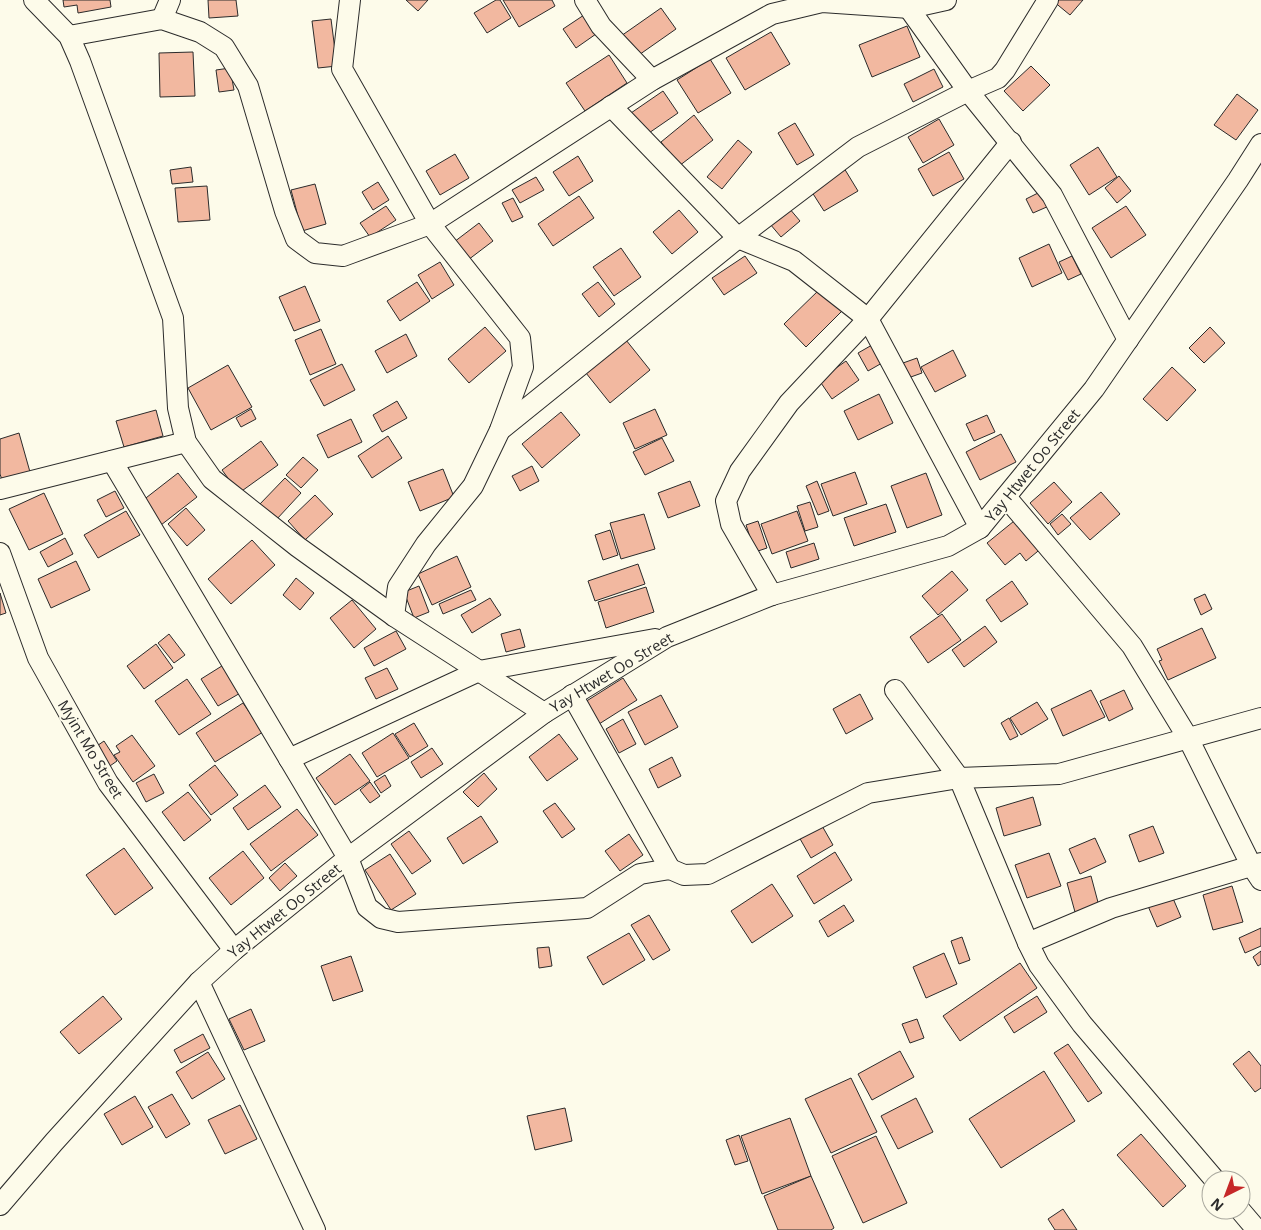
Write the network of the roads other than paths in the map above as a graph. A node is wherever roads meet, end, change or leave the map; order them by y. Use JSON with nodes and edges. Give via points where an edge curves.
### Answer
{"nodes":[{"id":1,"x":34,"y":0,"type":"edge"},
{"id":2,"x":170,"y":0,"type":"edge"},
{"id":3,"x":350,"y":0,"type":"edge"},
{"id":4,"x":585,"y":0,"type":"edge"},
{"id":5,"x":946,"y":0,"type":"edge"},
{"id":6,"x":1048,"y":0,"type":"edge"},
{"id":7,"x":906,"y":4,"type":"edge"},
{"id":8,"x":162,"y":19,"type":"junction"},
{"id":9,"x":68,"y":36,"type":"junction"},
{"id":10,"x":652,"y":80,"type":"junction"},
{"id":11,"x":968,"y":91,"type":"junction"},
{"id":12,"x":611,"y":106,"type":"junction"},
{"id":13,"x":1011,"y":142,"type":"junction"},
{"id":14,"x":1261,"y":144,"type":"edge"},
{"id":15,"x":430,"y":224,"type":"junction"},
{"id":16,"x":738,"y":238,"type":"junction"},
{"id":17,"x":868,"y":320,"type":"junction"},
{"id":18,"x":1128,"y":340,"type":"junction"},
{"id":19,"x":500,"y":430,"type":"junction"},
{"id":20,"x":186,"y":442,"type":"junction"},
{"id":21,"x":112,"y":461,"type":"junction"},
{"id":22,"x":0,"y":489,"type":"edge"},
{"id":23,"x":1006,"y":497,"type":"junction"},
{"id":24,"x":980,"y":528,"type":"junction"},
{"id":25,"x":0,"y":553,"type":"edge"},
{"id":26,"x":772,"y":595,"type":"junction"},
{"id":27,"x":394,"y":616,"type":"junction"},
{"id":28,"x":666,"y":637,"type":"junction"},
{"id":29,"x":479,"y":671,"type":"junction"},
{"id":30,"x":895,"y":690,"type":"dead end"},
{"id":31,"x":572,"y":696,"type":"junction"},
{"id":32,"x":544,"y":713,"type":"junction"},
{"id":33,"x":1261,"y":718,"type":"edge"},
{"id":34,"x":1188,"y":738,"type":"junction"},
{"id":35,"x":289,"y":759,"type":"junction"},
{"id":36,"x":959,"y":778,"type":"junction"},
{"id":37,"x":348,"y":858,"type":"junction"},
{"id":38,"x":670,"y":869,"type":"junction"},
{"id":39,"x":1258,"y":869,"type":"edge"},
{"id":40,"x":1028,"y":943,"type":"junction"},
{"id":41,"x":234,"y":950,"type":"junction"},
{"id":42,"x":199,"y":982,"type":"junction"},
{"id":43,"x":1206,"y":1170,"type":"edge"},
{"id":44,"x":0,"y":1204,"type":"edge"},
{"id":45,"x":1248,"y":1220,"type":"edge"},
{"id":46,"x":315,"y":1230,"type":"edge"},
{"id":47,"x":1257,"y":1230,"type":"edge"}],
"edges":[{"from":1,"to":9,"type":"street"},
{"from":2,"to":8,"type":"street"},
{"from":3,"to":15,"type":"street","via":[[342,69]]},
{"from":4,"to":10,"type":"street","via":[[601,26]]},
{"from":5,"to":7,"type":"street"},
{"from":6,"to":11,"type":"street","via":[[1006,70],[998,78]]},
{"from":7,"to":10,"type":"street","via":[[822,2],[772,14]]},
{"from":7,"to":11,"type":"street"},
{"from":8,"to":9,"type":"street"},
{"from":8,"to":15,"type":"street","via":[[200,32],[224,47],[248,86],[296,239],[315,253],[343,256]]},
{"from":9,"to":20,"type":"street","via":[[80,61],[173,318],[178,408]]},
{"from":10,"to":12,"type":"street"},
{"from":11,"to":13,"type":"street"},
{"from":11,"to":16,"type":"street","via":[[858,147]]},
{"from":12,"to":15,"type":"street"},
{"from":12,"to":16,"type":"street"},
{"from":13,"to":17,"type":"street"},
{"from":13,"to":18,"type":"street","via":[[1052,195]]},
{"from":14,"to":18,"type":"street","name":"Yay Htwet Oo Street"},
{"from":15,"to":19,"type":"street","via":[[520,338],[523,367]]},
{"from":16,"to":17,"type":"street","via":[[794,261]]},
{"from":16,"to":19,"type":"street"},
{"from":17,"to":24,"type":"street"},
{"from":17,"to":26,"type":"street","via":[[789,403],[740,471],[726,501],[731,524]]},
{"from":18,"to":23,"type":"street","name":"Yay Htwet Oo Street","via":[[1094,389]]},
{"from":19,"to":27,"type":"street","via":[[473,486],[426,544],[398,587]]},
{"from":20,"to":21,"type":"street"},
{"from":20,"to":27,"type":"street","via":[[212,479],[298,547]]},
{"from":21,"to":22,"type":"street"},
{"from":21,"to":35,"type":"street"},
{"from":23,"to":24,"type":"street","name":"Yay Htwet Oo Street"},
{"from":23,"to":34,"type":"street","via":[[1132,646]]},
{"from":24,"to":26,"type":"street","name":"Yay Htwet Oo Street","via":[[948,546]]},
{"from":25,"to":41,"type":"street","name":"Myint Mo Street","via":[[38,658],[108,784]]},
{"from":26,"to":28,"type":"street","name":"Yay Htwet Oo Street"},
{"from":27,"to":29,"type":"street"},
{"from":28,"to":29,"type":"street"},
{"from":28,"to":31,"type":"street","name":"Yay Htwet Oo Street"},
{"from":29,"to":32,"type":"street"},
{"from":29,"to":35,"type":"street"},
{"from":30,"to":36,"type":"street"},
{"from":31,"to":32,"type":"street","name":"Yay Htwet Oo Street"},
{"from":31,"to":38,"type":"street"},
{"from":32,"to":37,"type":"street","name":"Yay Htwet Oo Street"},
{"from":33,"to":34,"type":"street"},
{"from":34,"to":36,"type":"street","via":[[1059,774]]},
{"from":34,"to":39,"type":"street"},
{"from":35,"to":37,"type":"street"},
{"from":36,"to":38,"type":"street","via":[[868,793],[708,874],[684,875]]},
{"from":36,"to":40,"type":"street"},
{"from":37,"to":38,"type":"street","via":[[367,907],[381,918],[398,922],[587,908],[640,874]]},
{"from":37,"to":41,"type":"street","name":"Yay Htwet Oo Street"},
{"from":39,"to":40,"type":"street","via":[[1112,908]]},
{"from":40,"to":43,"type":"street","via":[[1039,965],[1082,1024]]},
{"from":41,"to":42,"type":"street","name":"Yay Htwet Oo Street"},
{"from":42,"to":44,"type":"street","name":"Yay Htwet Oo Street"},
{"from":42,"to":46,"type":"street"},
{"from":45,"to":47,"type":"street"}]}
